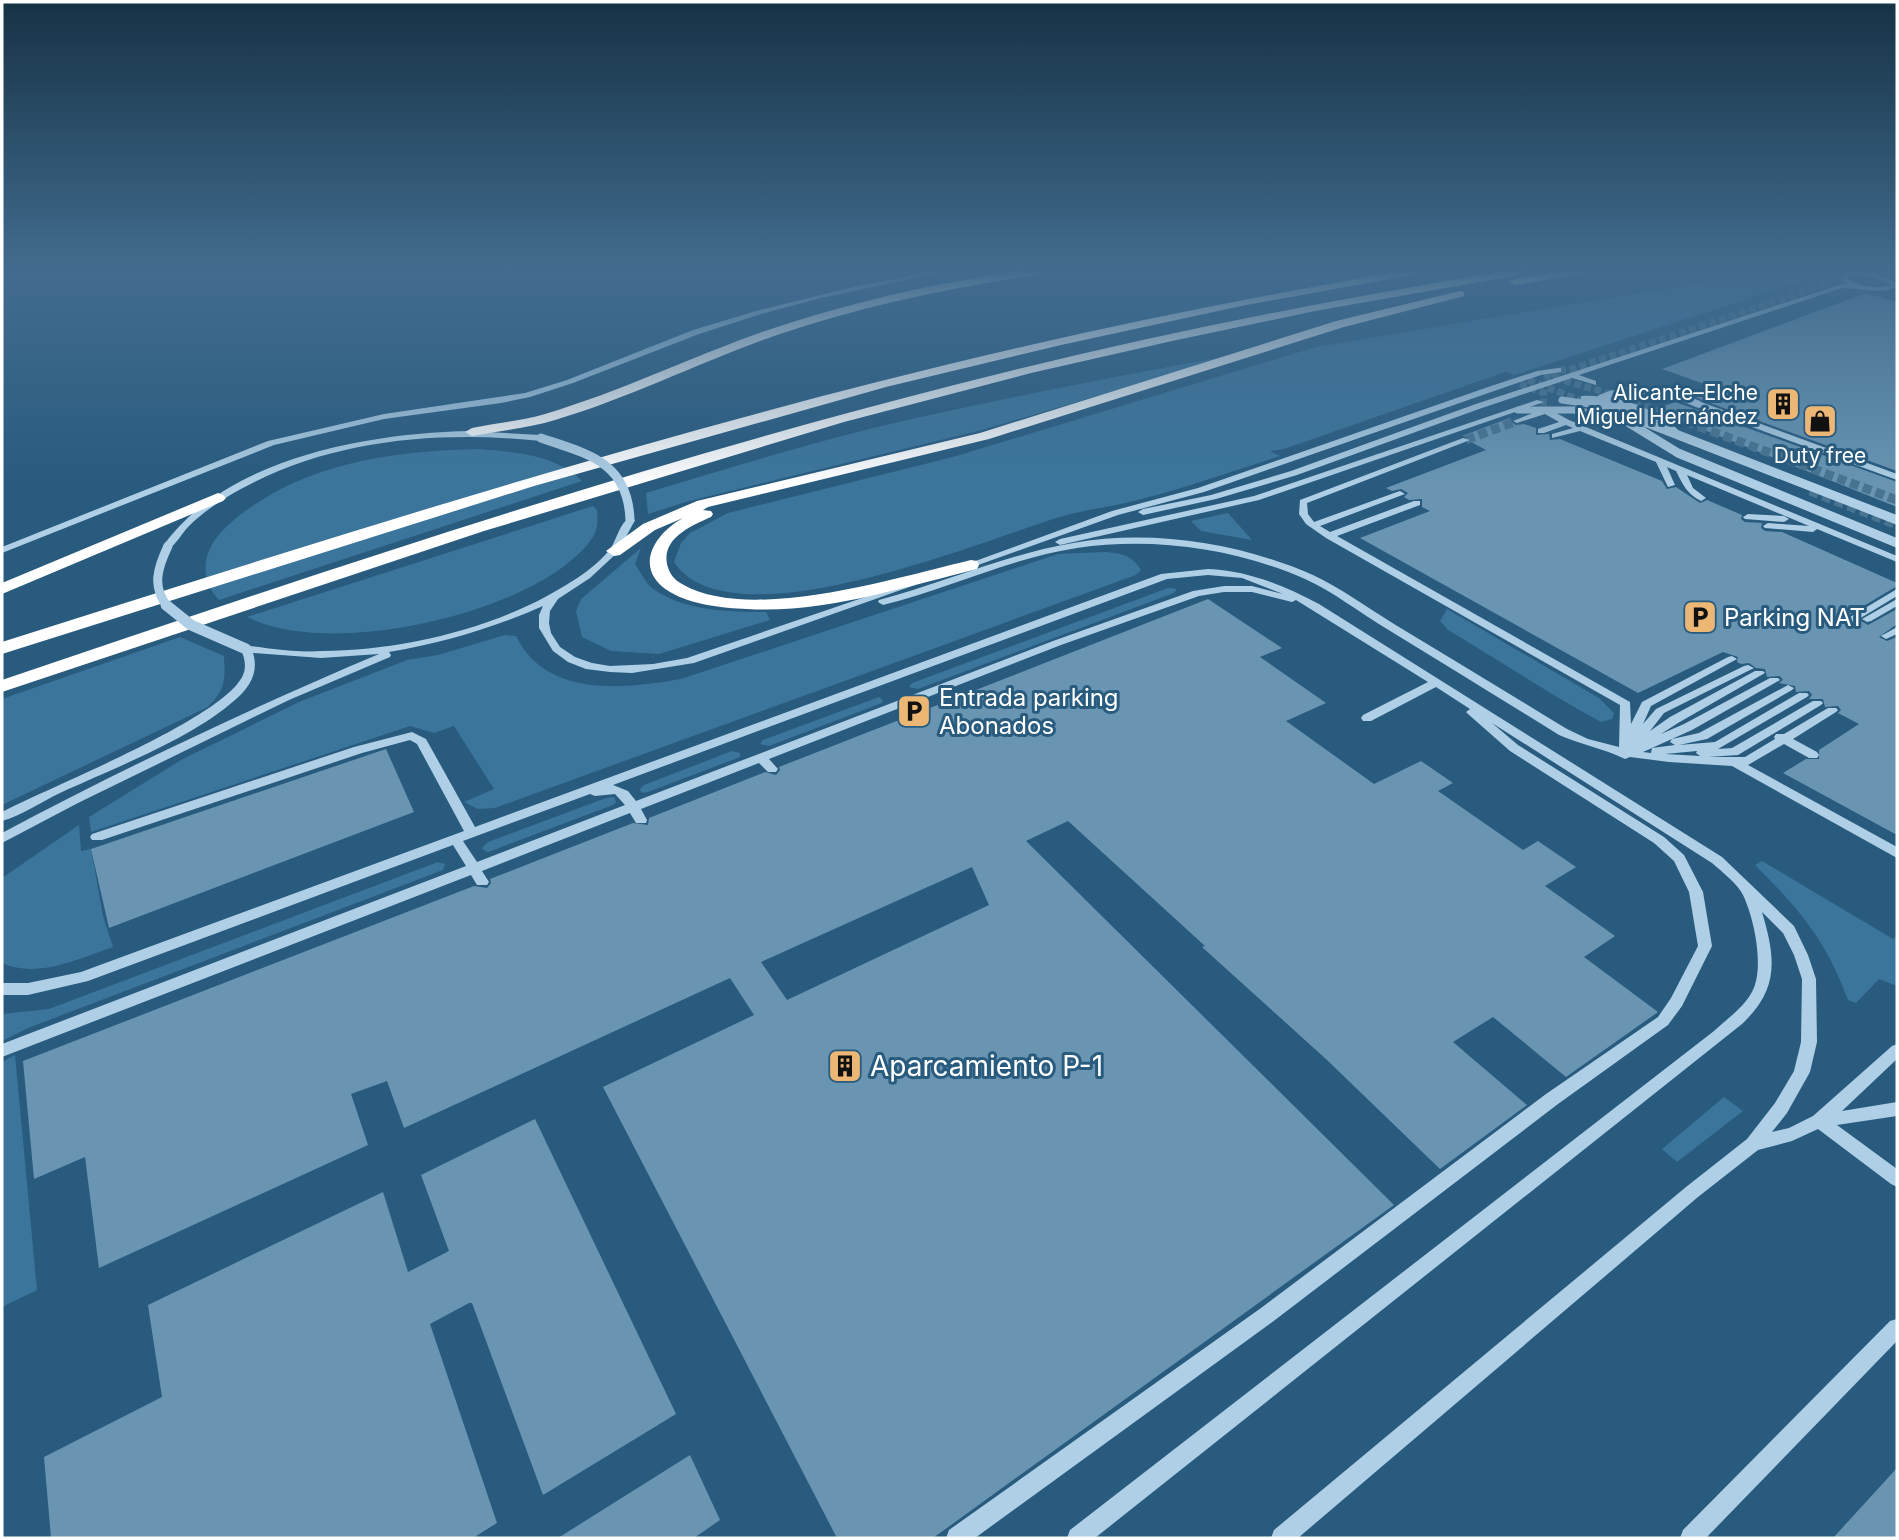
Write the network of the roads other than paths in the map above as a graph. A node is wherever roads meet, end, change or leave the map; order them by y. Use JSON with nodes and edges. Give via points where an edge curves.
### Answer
{"nodes":[{"id":1,"x":669,"y":342,"type":"edge"},
{"id":2,"x":750,"y":342,"type":"edge"},
{"id":3,"x":1063,"y":342,"type":"edge"},
{"id":4,"x":1152,"y":342,"type":"edge"},
{"id":5,"x":1284,"y":342,"type":"edge"},
{"id":6,"x":1675,"y":342,"type":"edge"},
{"id":7,"x":1558,"y":370,"type":"tunnel mouth"},
{"id":8,"x":1573,"y":376,"type":"junction"},
{"id":9,"x":1593,"y":383,"type":"dead end"},
{"id":10,"x":1584,"y":398,"type":"junction"},
{"id":11,"x":1553,"y":400,"type":"junction"},
{"id":12,"x":1698,"y":404,"type":"joint"},
{"id":13,"x":1070,"y":410,"type":"junction"},
{"id":14,"x":1518,"y":416,"type":"junction"},
{"id":15,"x":1566,"y":422,"type":"junction"},
{"id":16,"x":1580,"y":428,"type":"junction"},
{"id":17,"x":1541,"y":431,"type":"dead end"},
{"id":18,"x":472,"y":432,"type":"junction"},
{"id":19,"x":1678,"y":434,"type":"junction"},
{"id":20,"x":1555,"y":436,"type":"dead end"},
{"id":21,"x":1466,"y":440,"type":"tunnel mouth"},
{"id":22,"x":1660,"y":461,"type":"junction"},
{"id":23,"x":1680,"y":469,"type":"junction"},
{"id":24,"x":1897,"y":477,"type":"edge"},
{"id":25,"x":1671,"y":485,"type":"dead end"},
{"id":26,"x":218,"y":498,"type":"junction"},
{"id":27,"x":1701,"y":498,"type":"dead end"},
{"id":28,"x":1417,"y":503,"type":"dead end"},
{"id":29,"x":1748,"y":517,"type":"dead end"},
{"id":30,"x":1897,"y":520,"type":"edge"},
{"id":31,"x":1806,"y":521,"type":"junction"},
{"id":32,"x":1080,"y":525,"type":"junction"},
{"id":33,"x":1768,"y":526,"type":"dead end"},
{"id":34,"x":1318,"y":528,"type":"junction"},
{"id":35,"x":1831,"y":531,"type":"junction"},
{"id":36,"x":1897,"y":543,"type":"edge"},
{"id":37,"x":2,"y":550,"type":"edge"},
{"id":38,"x":614,"y":551,"type":"junction"},
{"id":39,"x":1897,"y":559,"type":"edge"},
{"id":40,"x":971,"y":565,"type":"junction"},
{"id":41,"x":2,"y":589,"type":"edge"},
{"id":42,"x":1897,"y":592,"type":"edge"},
{"id":43,"x":553,"y":599,"type":"junction"},
{"id":44,"x":1897,"y":602,"type":"edge"},
{"id":45,"x":1315,"y":606,"type":"junction"},
{"id":46,"x":840,"y":608,"type":"junction"},
{"id":47,"x":1897,"y":630,"type":"edge"},
{"id":48,"x":1893,"y":639,"type":"edge"},
{"id":49,"x":412,"y":645,"type":"junction"},
{"id":50,"x":2,"y":648,"type":"edge"},
{"id":51,"x":246,"y":649,"type":"junction"},
{"id":52,"x":1732,"y":659,"type":"dead end"},
{"id":53,"x":1753,"y":670,"type":"joint"},
{"id":54,"x":1774,"y":680,"type":"dead end"},
{"id":55,"x":1437,"y":682,"type":"junction"},
{"id":56,"x":2,"y":685,"type":"edge"},
{"id":57,"x":1681,"y":686,"type":"junction"},
{"id":58,"x":1788,"y":688,"type":"dead end"},
{"id":59,"x":1696,"y":694,"type":"junction"},
{"id":60,"x":1803,"y":695,"type":"dead end"},
{"id":61,"x":1710,"y":700,"type":"junction"},
{"id":62,"x":904,"y":702,"type":"junction"},
{"id":63,"x":1817,"y":703,"type":"dead end"},
{"id":64,"x":1725,"y":707,"type":"junction"},
{"id":65,"x":1832,"y":710,"type":"dead end"},
{"id":66,"x":914,"y":711,"type":"dead end"},
{"id":67,"x":1740,"y":716,"type":"junction"},
{"id":68,"x":1367,"y":718,"type":"dead end"},
{"id":69,"x":1754,"y":724,"type":"junction"},
{"id":70,"x":1769,"y":732,"type":"junction"},
{"id":71,"x":1784,"y":739,"type":"junction"},
{"id":72,"x":1625,"y":755,"type":"junction"},
{"id":73,"x":1813,"y":755,"type":"dead end"},
{"id":74,"x":760,"y":757,"type":"junction"},
{"id":75,"x":1735,"y":762,"type":"junction"},
{"id":76,"x":772,"y":769,"type":"dead end"},
{"id":77,"x":632,"y":806,"type":"junction"},
{"id":78,"x":2,"y":817,"type":"edge"},
{"id":79,"x":509,"y":817,"type":"junction"},
{"id":80,"x":641,"y":820,"type":"dead end"},
{"id":81,"x":471,"y":832,"type":"junction"},
{"id":82,"x":97,"y":836,"type":"dead end"},
{"id":83,"x":454,"y":838,"type":"junction"},
{"id":84,"x":2,"y":839,"type":"edge"},
{"id":85,"x":1897,"y":853,"type":"edge"},
{"id":86,"x":473,"y":868,"type":"junction"},
{"id":87,"x":482,"y":882,"type":"dead end"},
{"id":88,"x":1746,"y":886,"type":"junction"},
{"id":89,"x":2,"y":989,"type":"edge"},
{"id":90,"x":1897,"y":1050,"type":"edge"},
{"id":91,"x":2,"y":1051,"type":"edge"},
{"id":92,"x":1897,"y":1109,"type":"edge"},
{"id":93,"x":1819,"y":1121,"type":"junction"},
{"id":94,"x":1754,"y":1144,"type":"junction"},
{"id":95,"x":1897,"y":1180,"type":"edge"},
{"id":96,"x":1897,"y":1328,"type":"edge"},
{"id":97,"x":957,"y":1538,"type":"edge"},
{"id":98,"x":1078,"y":1538,"type":"edge"},
{"id":99,"x":1282,"y":1538,"type":"edge"},
{"id":100,"x":1691,"y":1538,"type":"edge"}],
"edges":[{"from":1,"to":37,"type":"street","via":[[528,395],[376,417],[271,443]]},
{"from":2,"to":18,"type":"highway","via":[[587,405]]},
{"from":3,"to":50,"type":"highway","via":[[662,443]]},
{"from":4,"to":56,"type":"highway","via":[[956,388],[700,459]]},
{"from":5,"to":13,"type":"highway"},
{"from":6,"to":8,"type":"street"},
{"from":7,"to":32,"type":"street"},
{"from":8,"to":9,"type":"lane"},
{"from":8,"to":32,"type":"street","via":[[1213,498]]},
{"from":10,"to":11,"type":"street","bridge":true},
{"from":10,"to":12,"type":"street","bridge":true,"via":[[1673,398]]},
{"from":10,"to":19,"type":"street","bridge":true,"via":[[1647,412]]},
{"from":11,"to":14,"type":"lane","bridge":true},
{"from":11,"to":19,"type":"street","bridge":true,"via":[[1628,411]]},
{"from":12,"to":24,"type":"lane"},
{"from":13,"to":38,"type":"highway","via":[[885,462],[703,504],[649,527]]},
{"from":13,"to":40,"type":"highway","via":[[899,465],[701,515],[671,533],[659,548],[657,564],[662,577],[677,589],[721,603],[752,605],[829,596]]},
{"from":14,"to":15,"type":"street","via":[[1546,411]]},
{"from":14,"to":19,"type":"street","bridge":true,"via":[[1549,405],[1583,407]]},
{"from":14,"to":36,"type":"lane","bridge":true,"via":[[1574,410],[1626,421],[1678,453]]},
{"from":14,"to":40,"type":"street","via":[[1219,508],[1098,531]]},
{"from":15,"to":16,"type":"street"},
{"from":15,"to":17,"type":"street"},
{"from":16,"to":20,"type":"lane"},
{"from":16,"to":22,"type":"street"},
{"from":18,"to":26,"type":"street","via":[[352,444],[299,460]]},
{"from":18,"to":38,"type":"street","bridge":true,"via":[[541,438],[593,457],[611,469],[626,484],[632,501],[626,535]]},
{"from":19,"to":30,"type":"street","bridge":true},
{"from":21,"to":34,"type":"street","via":[[1303,502],[1301,509]]},
{"from":22,"to":23,"type":"street"},
{"from":22,"to":25,"type":"street"},
{"from":23,"to":27,"type":"street","via":[[1689,489]]},
{"from":23,"to":31,"type":"street"},
{"from":26,"to":41,"type":"highway"},
{"from":26,"to":51,"type":"street","bridge":true,"via":[[178,531],[155,573],[159,593],[171,613],[203,634]]},
{"from":28,"to":34,"type":"street"},
{"from":29,"to":31,"type":"street"},
{"from":31,"to":35,"type":"street"},
{"from":32,"to":40,"type":"street"},
{"from":33,"to":35,"type":"street"},
{"from":34,"to":34,"type":"street","via":[[1399,494]]},
{"from":34,"to":72,"type":"street","via":[[1626,704]]},
{"from":35,"to":39,"type":"street"},
{"from":38,"to":43,"type":"street"},
{"from":40,"to":46,"type":"street"},
{"from":42,"to":44,"type":"street","via":[[1854,622]]},
{"from":43,"to":46,"type":"street","via":[[542,625],[550,643],[568,658],[626,671],[690,661]]},
{"from":43,"to":49,"type":"street","via":[[480,628]]},
{"from":45,"to":55,"type":"street"},
{"from":45,"to":62,"type":"street","via":[[1252,589],[1197,593]]},
{"from":45,"to":79,"type":"street","via":[[1249,575],[1223,570],[1165,576]]},
{"from":46,"to":72,"type":"street","via":[[909,596],[1073,547],[1149,541],[1215,548],[1279,564],[1311,578],[1563,732]]},
{"from":47,"to":48,"type":"street"},
{"from":49,"to":51,"type":"street","via":[[296,656]]},
{"from":49,"to":84,"type":"street","via":[[285,698]]},
{"from":51,"to":78,"type":"street","via":[[251,663],[247,680],[230,700],[183,730]]},
{"from":52,"to":57,"type":"street"},
{"from":53,"to":59,"type":"street"},
{"from":53,"to":61,"type":"lane"},
{"from":54,"to":64,"type":"street"},
{"from":55,"to":68,"type":"street"},
{"from":55,"to":88,"type":"street","via":[[1672,830]]},
{"from":55,"to":97,"type":"street","via":[[1514,748],[1659,840],[1679,858],[1696,892],[1705,946],[1677,1002],[1663,1021]]},
{"from":57,"to":59,"type":"street"},
{"from":57,"to":72,"type":"street","via":[[1646,704]]},
{"from":58,"to":67,"type":"lane"},
{"from":59,"to":61,"type":"street"},
{"from":59,"to":72,"type":"street","via":[[1660,711]]},
{"from":60,"to":69,"type":"street"},
{"from":61,"to":64,"type":"street"},
{"from":61,"to":72,"type":"lane"},
{"from":62,"to":66,"type":"street"},
{"from":62,"to":74,"type":"street"},
{"from":63,"to":70,"type":"street"},
{"from":64,"to":67,"type":"street"},
{"from":64,"to":72,"type":"street"},
{"from":65,"to":71,"type":"street"},
{"from":67,"to":69,"type":"street"},
{"from":67,"to":72,"type":"lane","via":[[1703,736]]},
{"from":69,"to":70,"type":"street"},
{"from":69,"to":72,"type":"street","via":[[1718,744]]},
{"from":70,"to":71,"type":"street"},
{"from":70,"to":72,"type":"street","via":[[1734,752]]},
{"from":71,"to":73,"type":"street"},
{"from":71,"to":75,"type":"street","via":[[1748,761]]},
{"from":72,"to":75,"type":"lane"},
{"from":74,"to":76,"type":"street"},
{"from":74,"to":77,"type":"street"},
{"from":75,"to":85,"type":"street"},
{"from":77,"to":79,"type":"street","via":[[618,789],[606,789]]},
{"from":77,"to":80,"type":"street"},
{"from":77,"to":86,"type":"street"},
{"from":79,"to":81,"type":"street"},
{"from":81,"to":82,"type":"street","via":[[422,742],[412,736]]},
{"from":81,"to":83,"type":"street"},
{"from":83,"to":86,"type":"street"},
{"from":83,"to":89,"type":"street","via":[[83,977],[28,989]]},
{"from":86,"to":87,"type":"street"},
{"from":86,"to":91,"type":"street"},
{"from":88,"to":94,"type":"street","via":[[1788,930],[1809,979],[1809,1042],[1802,1072]]},
{"from":88,"to":98,"type":"street","via":[[1765,967],[1762,989],[1743,1014]]},
{"from":90,"to":93,"type":"street"},
{"from":92,"to":93,"type":"street"},
{"from":93,"to":94,"type":"street"},
{"from":93,"to":95,"type":"street"},
{"from":94,"to":99,"type":"street"},
{"from":96,"to":100,"type":"street"}]}
